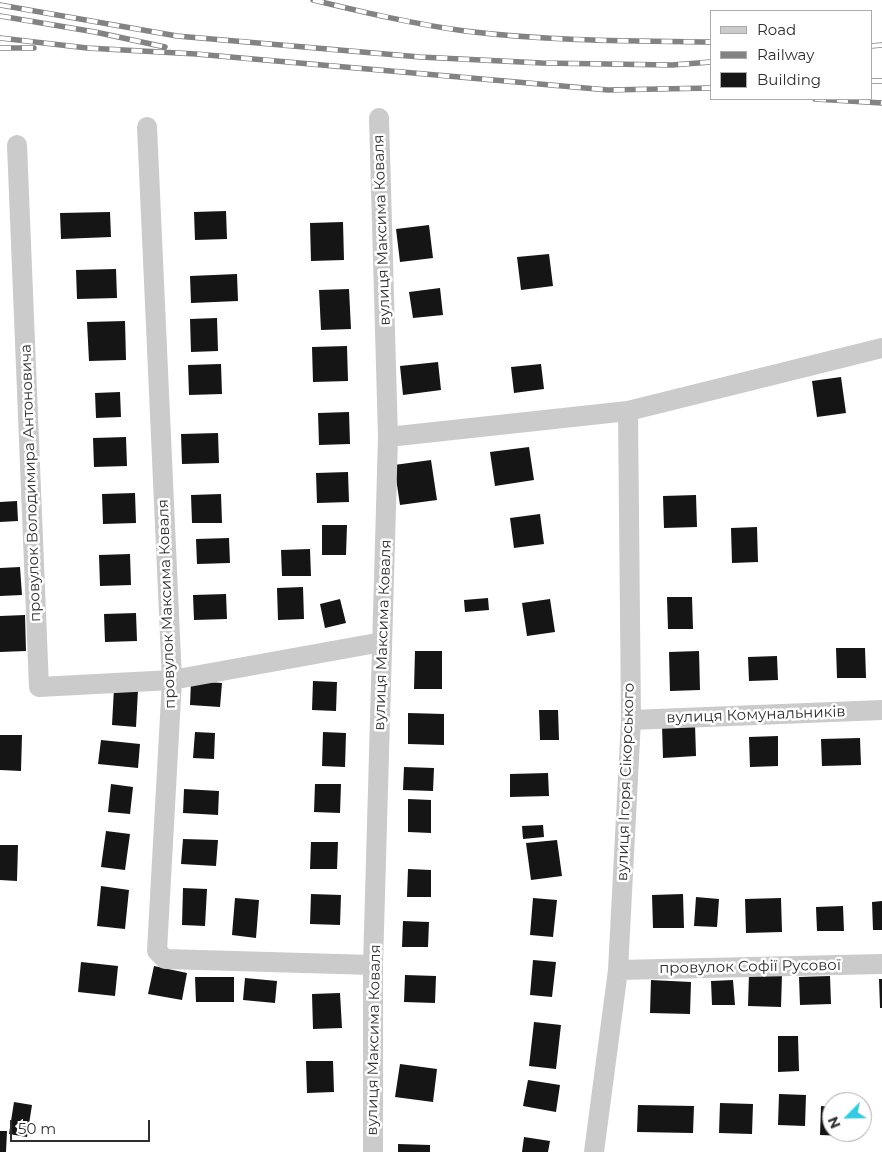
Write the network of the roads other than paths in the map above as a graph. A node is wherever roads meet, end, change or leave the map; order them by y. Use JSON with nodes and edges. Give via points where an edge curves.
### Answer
{"nodes":[{"id":1,"x":379,"y":118,"type":"dead end"},
{"id":2,"x":147,"y":127,"type":"dead end"},
{"id":3,"x":17,"y":145,"type":"dead end"},
{"id":4,"x":882,"y":348,"type":"edge"},
{"id":5,"x":628,"y":411,"type":"junction"},
{"id":6,"x":388,"y":437,"type":"junction"},
{"id":7,"x":382,"y":642,"type":"junction"},
{"id":8,"x":172,"y":680,"type":"junction"},
{"id":9,"x":882,"y":710,"type":"edge"},
{"id":10,"x":630,"y":720,"type":"junction"},
{"id":11,"x":882,"y":964,"type":"edge"},
{"id":12,"x":373,"y":965,"type":"junction"},
{"id":13,"x":618,"y":970,"type":"junction"},
{"id":14,"x":373,"y":1152,"type":"edge"},
{"id":15,"x":594,"y":1152,"type":"edge"}],
"edges":[{"from":1,"to":6,"type":"street","name":"вулиця Максима Коваля"},
{"from":2,"to":8,"type":"street","name":"провулок Максима Коваля"},
{"from":3,"to":8,"type":"street","name":"провулок Володимира Антоновича","via":[[40,687]]},
{"from":4,"to":5,"type":"street"},
{"from":5,"to":6,"type":"street"},
{"from":5,"to":10,"type":"street","name":"вулиця Ігоря Сікорського"},
{"from":6,"to":7,"type":"street","name":"вулиця Максима Коваля"},
{"from":7,"to":8,"type":"street"},
{"from":7,"to":12,"type":"street","name":"вулиця Максима Коваля"},
{"from":8,"to":12,"type":"street","name":"провулок Максима Коваля","via":[[157,922],[159,954],[165,959]]},
{"from":9,"to":10,"type":"street","name":"вулиця Комунальників"},
{"from":10,"to":13,"type":"street","name":"вулиця Ігоря Сікорського"},
{"from":11,"to":13,"type":"street","name":"провулок Софії Русової"},
{"from":12,"to":14,"type":"street","name":"вулиця Максима Коваля"},
{"from":13,"to":15,"type":"street","name":"вулиця Ігоря Сікорського"}]}
